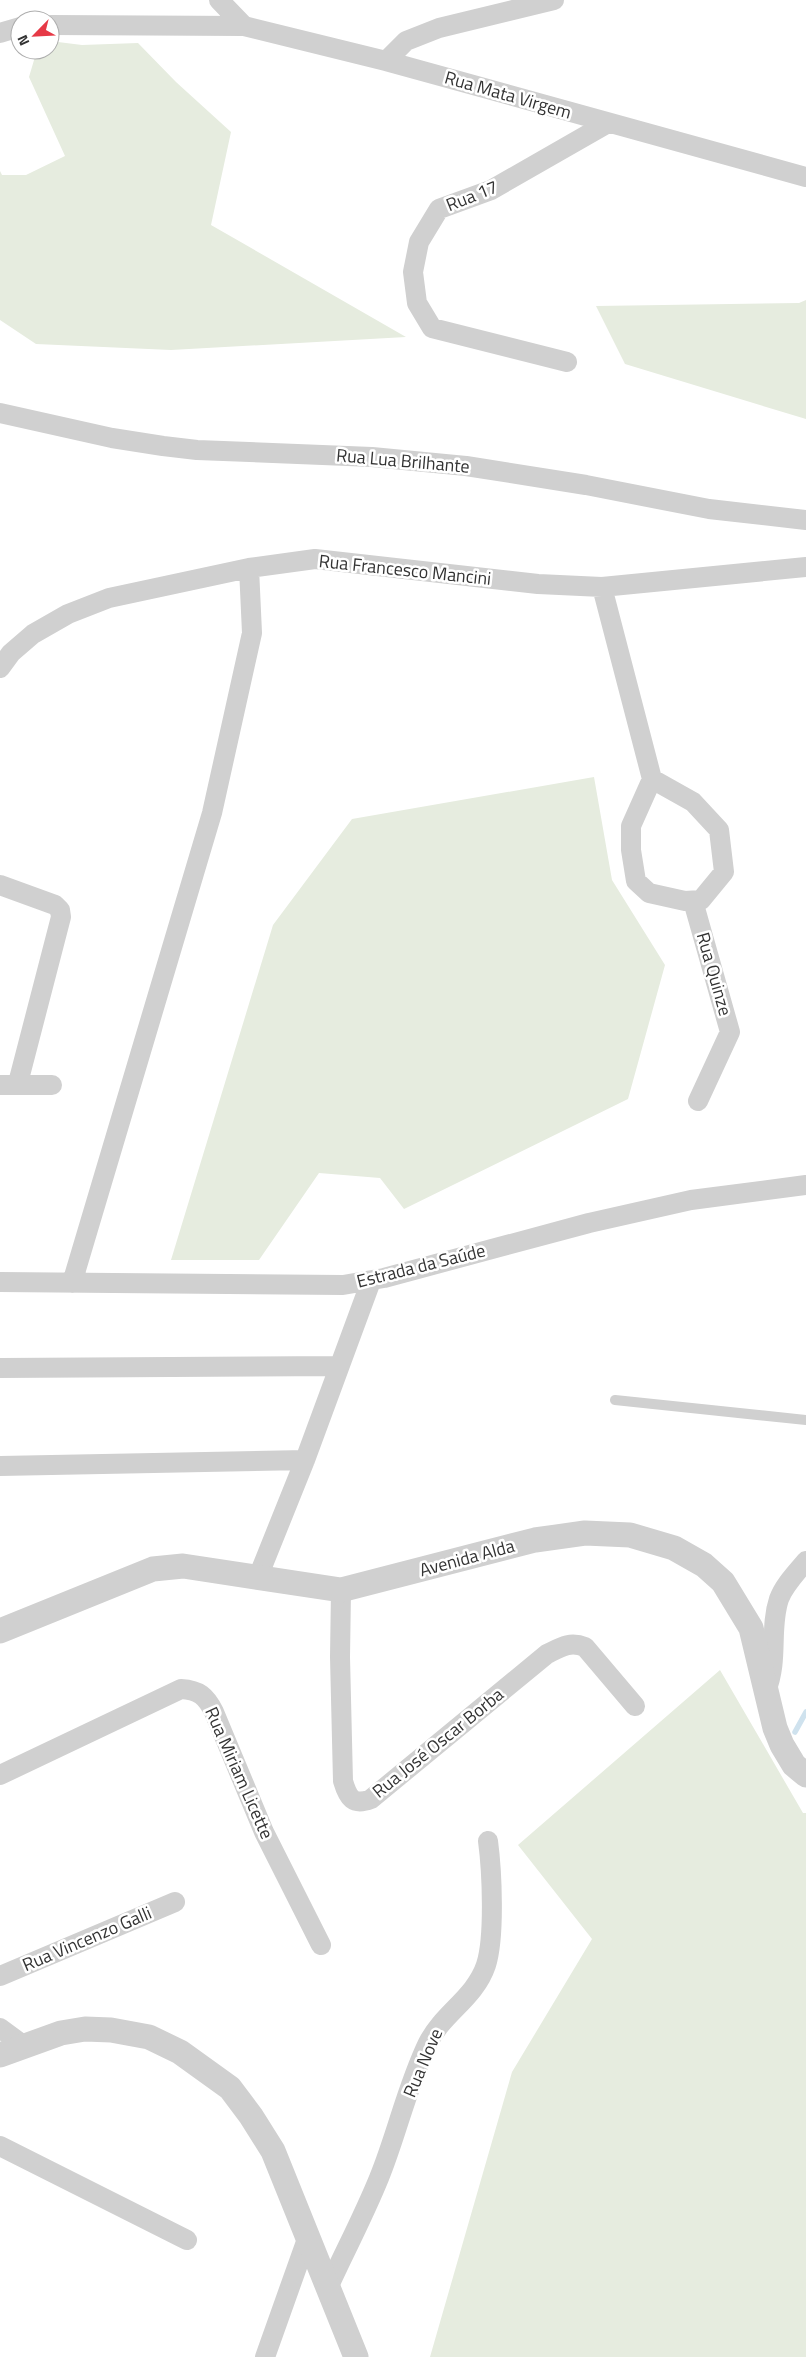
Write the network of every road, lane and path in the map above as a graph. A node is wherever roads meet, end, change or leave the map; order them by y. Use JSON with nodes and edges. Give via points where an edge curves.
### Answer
{"nodes":[{"id":1,"x":219,"y":0,"type":"edge"},
{"id":2,"x":554,"y":0,"type":"edge"},
{"id":3,"x":60,"y":24,"type":"edge"},
{"id":4,"x":244,"y":26,"type":"junction"},
{"id":5,"x":386,"y":61,"type":"junction"},
{"id":6,"x":608,"y":123,"type":"junction"},
{"id":7,"x":806,"y":177,"type":"edge"},
{"id":8,"x":567,"y":362,"type":"dead end"},
{"id":9,"x":0,"y":413,"type":"edge"},
{"id":10,"x":806,"y":520,"type":"edge"},
{"id":11,"x":806,"y":567,"type":"edge"},
{"id":12,"x":249,"y":568,"type":"junction"},
{"id":13,"x":602,"y":587,"type":"junction"},
{"id":14,"x":0,"y":668,"type":"edge"},
{"id":15,"x":652,"y":780,"type":"junction"},
{"id":16,"x":0,"y":885,"type":"edge"},
{"id":17,"x":694,"y":901,"type":"junction"},
{"id":18,"x":9,"y":1084,"type":"edge"},
{"id":19,"x":52,"y":1085,"type":"dead end"},
{"id":20,"x":698,"y":1101,"type":"dead end"},
{"id":21,"x":806,"y":1184,"type":"edge"},
{"id":22,"x":371,"y":1281,"type":"junction"},
{"id":23,"x":0,"y":1282,"type":"edge"},
{"id":24,"x":72,"y":1282,"type":"junction"},
{"id":25,"x":339,"y":1366,"type":"junction"},
{"id":26,"x":0,"y":1368,"type":"edge"},
{"id":27,"x":616,"y":1400,"type":"dead end"},
{"id":28,"x":806,"y":1420,"type":"edge"},
{"id":29,"x":305,"y":1460,"type":"junction"},
{"id":30,"x":0,"y":1466,"type":"edge"},
{"id":31,"x":806,"y":1561,"type":"edge"},
{"id":32,"x":258,"y":1577,"type":"junction"},
{"id":33,"x":341,"y":1590,"type":"junction"},
{"id":34,"x":0,"y":1631,"type":"edge"},
{"id":35,"x":766,"y":1691,"type":"junction"},
{"id":36,"x":635,"y":1706,"type":"dead end"},
{"id":37,"x":0,"y":1775,"type":"edge"},
{"id":38,"x":806,"y":1775,"type":"edge"},
{"id":39,"x":488,"y":1841,"type":"dead end"},
{"id":40,"x":175,"y":1902,"type":"dead end"},
{"id":41,"x":321,"y":1945,"type":"dead end"},
{"id":42,"x":0,"y":1976,"type":"edge"},
{"id":43,"x":0,"y":2028,"type":"edge"},
{"id":44,"x":23,"y":2045,"type":"junction"},
{"id":45,"x":0,"y":2056,"type":"edge"},
{"id":46,"x":0,"y":2146,"type":"edge"},
{"id":47,"x":307,"y":2239,"type":"junction"},
{"id":48,"x":187,"y":2240,"type":"dead end"},
{"id":49,"x":328,"y":2288,"type":"junction"},
{"id":50,"x":265,"y":2357,"type":"edge"},
{"id":51,"x":356,"y":2357,"type":"edge"}],
"edges":[{"from":1,"to":4,"type":"street"},
{"from":2,"to":5,"type":"street","via":[[439,28],[406,41]]},
{"from":3,"to":4,"type":"street","name":"Rua Mata Virgem"},
{"from":4,"to":5,"type":"street","name":"Rua Mata Virgem"},
{"from":5,"to":6,"type":"street","name":"Rua Mata Virgem"},
{"from":6,"to":7,"type":"street","name":"Rua Mata Virgem"},
{"from":6,"to":8,"type":"street","name":"Rua 17","via":[[491,190],[439,209],[419,242],[413,272],[417,303],[432,328]]},
{"from":9,"to":10,"type":"street","name":"Rua Lua Brilhante","via":[[163,446],[372,457],[466,466],[710,509]]},
{"from":11,"to":13,"type":"street","name":"Rua Francesco Mancini"},
{"from":12,"to":13,"type":"street","name":"Rua Francesco Mancini","via":[[315,559],[538,584]]},
{"from":12,"to":14,"type":"street","name":"Rua Francesco Mancini","via":[[109,598],[68,614],[33,634],[11,653]]},
{"from":12,"to":24,"type":"street","via":[[252,632],[212,814]]},
{"from":13,"to":15,"type":"street"},
{"from":15,"to":17,"type":"street","via":[[631,826],[636,881],[649,893]]},
{"from":15,"to":17,"type":"street","via":[[693,802],[719,830],[724,872],[701,900]]},
{"from":16,"to":18,"type":"street","via":[[55,905],[61,917]]},
{"from":17,"to":20,"type":"street","name":"Rua Quinze","via":[[730,1032]]},
{"from":18,"to":19,"type":"street"},
{"from":21,"to":22,"type":"street","name":"Estrada da Saúde","via":[[691,1200],[589,1223]]},
{"from":22,"to":24,"type":"street","name":"Estrada da Saúde","via":[[343,1285]]},
{"from":22,"to":25,"type":"street"},
{"from":23,"to":24,"type":"street","name":"Estrada da Saúde"},
{"from":25,"to":26,"type":"street"},
{"from":25,"to":29,"type":"street"},
{"from":27,"to":28,"type":"lane"},
{"from":29,"to":30,"type":"street"},
{"from":29,"to":32,"type":"street"},
{"from":31,"to":35,"type":"street","via":[[779,1597],[772,1676]]},
{"from":32,"to":33,"type":"street","name":"Avenida Alda"},
{"from":32,"to":34,"type":"street","name":"Avenida Alda","via":[[183,1566],[153,1569]]},
{"from":33,"to":35,"type":"street","name":"Avenida Alda","via":[[535,1540],[585,1533],[630,1535],[674,1548],[704,1564],[723,1582],[750,1628]]},
{"from":33,"to":36,"type":"street","name":"Rua José Oscar Borba","via":[[343,1781],[346,1793],[353,1800],[361,1803],[371,1799],[547,1654],[564,1645],[576,1643],[585,1647]]},
{"from":35,"to":38,"type":"street","name":"Avenida Alda","via":[[782,1745],[794,1765]]},
{"from":37,"to":41,"type":"street","name":"Rua Miriam Licette","via":[[181,1689],[195,1690],[206,1697],[214,1712],[264,1832]]},
{"from":39,"to":49,"type":"street","name":"Rua Nove","via":[[491,1916],[486,1965],[476,1986],[443,2019],[427,2044],[379,2179]]},
{"from":40,"to":42,"type":"street","name":"Rua Vincenzo Galli"},
{"from":43,"to":44,"type":"street"},
{"from":44,"to":45,"type":"street"},
{"from":44,"to":47,"type":"street","via":[[61,2033],[94,2029],[149,2037],[180,2052],[230,2088],[251,2116],[273,2152]]},
{"from":46,"to":48,"type":"street"},
{"from":47,"to":49,"type":"street"},
{"from":47,"to":50,"type":"street"},
{"from":49,"to":51,"type":"street"}]}
